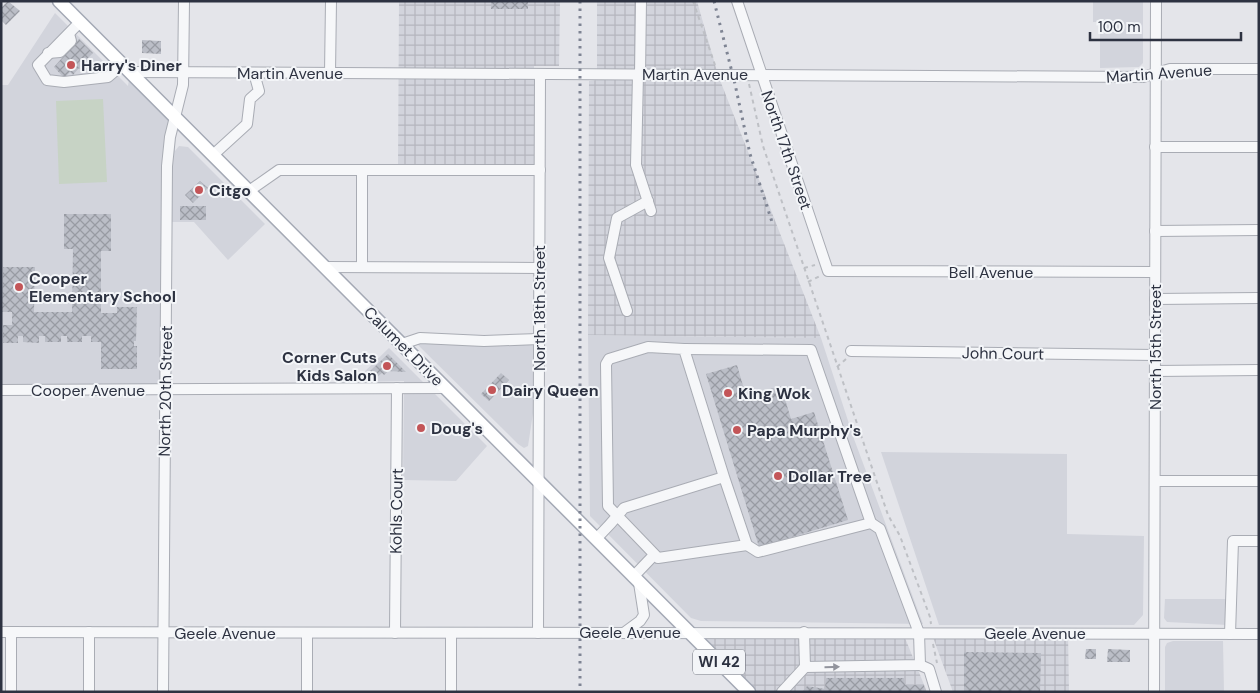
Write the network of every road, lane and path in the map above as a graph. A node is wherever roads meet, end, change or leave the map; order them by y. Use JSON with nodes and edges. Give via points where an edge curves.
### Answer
{"nodes":[{"id":1,"x":59,"y":1,"type":"edge"},
{"id":2,"x":184,"y":1,"type":"edge"},
{"id":3,"x":331,"y":1,"type":"edge"},
{"id":4,"x":641,"y":1,"type":"edge"},
{"id":5,"x":693,"y":1,"type":"edge"},
{"id":6,"x":737,"y":1,"type":"edge"},
{"id":7,"x":1156,"y":1,"type":"edge"},
{"id":8,"x":80,"y":22,"type":"junction"},
{"id":9,"x":714,"y":63,"type":"dead end"},
{"id":10,"x":126,"y":68,"type":"junction"},
{"id":11,"x":1259,"y":68,"type":"edge"},
{"id":12,"x":184,"y":72,"type":"junction"},
{"id":13,"x":1156,"y":72,"type":"junction"},
{"id":14,"x":254,"y":73,"type":"junction"},
{"id":15,"x":330,"y":73,"type":"junction"},
{"id":16,"x":540,"y":74,"type":"junction"},
{"id":17,"x":639,"y":74,"type":"junction"},
{"id":18,"x":761,"y":75,"type":"junction"},
{"id":19,"x":749,"y":81,"type":"dead end"},
{"id":20,"x":176,"y":118,"type":"junction"},
{"id":21,"x":1259,"y":147,"type":"edge"},
{"id":22,"x":1155,"y":148,"type":"junction"},
{"id":23,"x":212,"y":155,"type":"junction"},
{"id":24,"x":362,"y":170,"type":"junction"},
{"id":25,"x":540,"y":170,"type":"junction"},
{"id":26,"x":249,"y":191,"type":"junction"},
{"id":27,"x":1259,"y":230,"type":"edge"},
{"id":28,"x":1155,"y":231,"type":"junction"},
{"id":29,"x":325,"y":267,"type":"junction"},
{"id":30,"x":362,"y":267,"type":"junction"},
{"id":31,"x":826,"y":267,"type":"junction"},
{"id":32,"x":539,"y":268,"type":"junction"},
{"id":33,"x":804,"y":268,"type":"junction"},
{"id":34,"x":1155,"y":272,"type":"junction"},
{"id":35,"x":808,"y":282,"type":"junction"},
{"id":36,"x":1259,"y":298,"type":"edge"},
{"id":37,"x":1155,"y":299,"type":"junction"},
{"id":38,"x":626,"y":311,"type":"dead end"},
{"id":39,"x":539,"y":339,"type":"junction"},
{"id":40,"x":402,"y":344,"type":"junction"},
{"id":41,"x":684,"y":349,"type":"junction"},
{"id":42,"x":851,"y":351,"type":"dead end"},
{"id":43,"x":1155,"y":355,"type":"junction"},
{"id":44,"x":1259,"y":370,"type":"edge"},
{"id":45,"x":1155,"y":371,"type":"junction"},
{"id":46,"x":397,"y":388,"type":"junction"},
{"id":47,"x":446,"y":388,"type":"junction"},
{"id":48,"x":1,"y":390,"type":"edge"},
{"id":49,"x":165,"y":390,"type":"junction"},
{"id":50,"x":724,"y":477,"type":"junction"},
{"id":51,"x":538,"y":480,"type":"junction"},
{"id":52,"x":1155,"y":481,"type":"junction"},
{"id":53,"x":1259,"y":481,"type":"edge"},
{"id":54,"x":616,"y":517,"type":"junction"},
{"id":55,"x":871,"y":523,"type":"junction"},
{"id":56,"x":596,"y":539,"type":"junction"},
{"id":57,"x":1259,"y":541,"type":"edge"},
{"id":58,"x":747,"y":545,"type":"junction"},
{"id":59,"x":654,"y":555,"type":"junction"},
{"id":60,"x":636,"y":580,"type":"junction"},
{"id":61,"x":6,"y":632,"type":"edge"},
{"id":62,"x":89,"y":632,"type":"junction"},
{"id":63,"x":450,"y":632,"type":"junction"},
{"id":64,"x":538,"y":632,"type":"junction"},
{"id":65,"x":625,"y":632,"type":"junction"},
{"id":66,"x":689,"y":632,"type":"junction"},
{"id":67,"x":804,"y":632,"type":"junction"},
{"id":68,"x":931,"y":632,"type":"junction"},
{"id":69,"x":163,"y":633,"type":"junction"},
{"id":70,"x":306,"y":633,"type":"junction"},
{"id":71,"x":395,"y":633,"type":"junction"},
{"id":72,"x":920,"y":633,"type":"junction"},
{"id":73,"x":1154,"y":634,"type":"junction"},
{"id":74,"x":1230,"y":634,"type":"junction"},
{"id":75,"x":1259,"y":634,"type":"edge"},
{"id":76,"x":920,"y":665,"type":"junction"},
{"id":77,"x":805,"y":667,"type":"junction"},
{"id":78,"x":939,"y":670,"type":"dead end"},
{"id":79,"x":11,"y":692,"type":"edge"},
{"id":80,"x":89,"y":692,"type":"edge"},
{"id":81,"x":163,"y":692,"type":"edge"},
{"id":82,"x":307,"y":692,"type":"edge"},
{"id":83,"x":450,"y":692,"type":"edge"},
{"id":84,"x":749,"y":692,"type":"edge"},
{"id":85,"x":782,"y":692,"type":"edge"},
{"id":86,"x":936,"y":692,"type":"edge"},
{"id":87,"x":1154,"y":692,"type":"edge"}],
"edges":[{"from":1,"to":8,"type":"main road","name":"Calumet Drive","number":"WI 42"},
{"from":2,"to":12,"type":"street","name":"North 20th Street"},
{"from":3,"to":15,"type":"street"},
{"from":4,"to":17,"type":"street"},
{"from":5,"to":9,"type":"path"},
{"from":6,"to":18,"type":"street","name":"North 17th Street"},
{"from":7,"to":13,"type":"street","name":"North 15th Street"},
{"from":8,"to":10,"type":"main road","name":"Calumet Drive","number":"WI 42"},
{"from":8,"to":10,"type":"street","via":[[38,65],[47,80],[64,82],[108,76]]},
{"from":10,"to":12,"type":"street","name":"Martin Avenue"},
{"from":10,"to":20,"type":"main road","name":"Calumet Drive","number":"WI 42"},
{"from":11,"to":13,"type":"street","name":"Martin Avenue"},
{"from":12,"to":14,"type":"street","name":"Martin Avenue"},
{"from":12,"to":20,"type":"street","name":"North 20th Street"},
{"from":13,"to":18,"type":"street","name":"Martin Avenue","via":[[1143,77]]},
{"from":13,"to":22,"type":"street","name":"North 15th Street"},
{"from":14,"to":15,"type":"street","name":"Martin Avenue"},
{"from":14,"to":23,"type":"street","via":[[259,91],[250,99],[247,124]]},
{"from":15,"to":16,"type":"street","name":"Martin Avenue"},
{"from":16,"to":17,"type":"street","name":"Martin Avenue"},
{"from":16,"to":25,"type":"street","name":"North 18th Street"},
{"from":17,"to":18,"type":"street","name":"Martin Avenue"},
{"from":17,"to":38,"type":"street","via":[[636,165],[650,206],[617,218],[609,258]]},
{"from":18,"to":31,"type":"street","name":"North 17th Street"},
{"from":19,"to":33,"type":"path","via":[[763,146]]},
{"from":20,"to":23,"type":"main road","name":"Calumet Drive","number":"WI 42"},
{"from":20,"to":49,"type":"street","name":"North 20th Street","via":[[167,166]]},
{"from":21,"to":22,"type":"street"},
{"from":22,"to":28,"type":"street","name":"North 15th Street"},
{"from":23,"to":26,"type":"main road","name":"Calumet Drive","number":"WI 42"},
{"from":24,"to":25,"type":"street"},
{"from":24,"to":26,"type":"street","via":[[279,170]]},
{"from":24,"to":30,"type":"street"},
{"from":25,"to":32,"type":"street","name":"North 18th Street"},
{"from":26,"to":29,"type":"main road","name":"Calumet Drive","number":"WI 42"},
{"from":27,"to":28,"type":"street"},
{"from":28,"to":34,"type":"street","name":"North 15th Street"},
{"from":29,"to":30,"type":"street"},
{"from":29,"to":40,"type":"main road","name":"Calumet Drive","number":"WI 42"},
{"from":30,"to":32,"type":"street"},
{"from":31,"to":33,"type":"path"},
{"from":31,"to":34,"type":"street","name":"Bell Avenue"},
{"from":31,"to":35,"type":"path"},
{"from":32,"to":39,"type":"street","name":"North 18th Street"},
{"from":33,"to":35,"type":"path"},
{"from":34,"to":37,"type":"street","name":"North 15th Street"},
{"from":35,"to":68,"type":"path","via":[[888,515],[900,536],[930,616]]},
{"from":36,"to":37,"type":"street"},
{"from":37,"to":43,"type":"street","name":"North 15th Street"},
{"from":39,"to":40,"type":"street","via":[[420,338]]},
{"from":39,"to":51,"type":"street","name":"North 18th Street"},
{"from":40,"to":47,"type":"main road","name":"Calumet Drive","number":"WI 42"},
{"from":41,"to":50,"type":"street"},
{"from":41,"to":54,"type":"street","via":[[648,347],[607,361],[608,506]]},
{"from":41,"to":55,"type":"street","via":[[811,350]]},
{"from":42,"to":43,"type":"street","name":"John Court"},
{"from":43,"to":45,"type":"street","name":"North 15th Street"},
{"from":44,"to":45,"type":"street"},
{"from":45,"to":52,"type":"street","name":"North 15th Street"},
{"from":46,"to":47,"type":"street","name":"Cooper Avenue"},
{"from":46,"to":49,"type":"street","name":"Cooper Avenue"},
{"from":46,"to":71,"type":"street","name":"Kohls Court"},
{"from":47,"to":51,"type":"main road","name":"Calumet Drive","number":"WI 42"},
{"from":48,"to":49,"type":"street","name":"Cooper Avenue"},
{"from":49,"to":69,"type":"street","name":"North 20th Street"},
{"from":50,"to":54,"type":"street","via":[[624,508]]},
{"from":50,"to":58,"type":"street"},
{"from":51,"to":56,"type":"main road","name":"Calumet Drive","number":"WI 42"},
{"from":51,"to":64,"type":"street","name":"North 18th Street"},
{"from":52,"to":53,"type":"street"},
{"from":52,"to":73,"type":"street","name":"North 15th Street"},
{"from":54,"to":56,"type":"street"},
{"from":54,"to":59,"type":"street"},
{"from":55,"to":58,"type":"street","via":[[758,552]]},
{"from":55,"to":72,"type":"street","via":[[880,529]]},
{"from":56,"to":60,"type":"main road","name":"Calumet Drive","number":"WI 42"},
{"from":57,"to":74,"type":"street","via":[[1233,541]]},
{"from":58,"to":59,"type":"street","via":[[660,558]]},
{"from":59,"to":60,"type":"street"},
{"from":60,"to":65,"type":"street","via":[[644,615]]},
{"from":60,"to":66,"type":"main road","name":"Calumet Drive","number":"WI 42"},
{"from":61,"to":62,"type":"street","name":"Geele Avenue"},
{"from":61,"to":79,"type":"street"},
{"from":62,"to":69,"type":"street","name":"Geele Avenue"},
{"from":62,"to":80,"type":"street"},
{"from":63,"to":64,"type":"street","name":"Geele Avenue"},
{"from":63,"to":71,"type":"street","name":"Geele Avenue"},
{"from":63,"to":83,"type":"street"},
{"from":64,"to":65,"type":"street","name":"Geele Avenue"},
{"from":65,"to":66,"type":"street","name":"Geele Avenue"},
{"from":66,"to":67,"type":"street","name":"Geele Avenue"},
{"from":66,"to":84,"type":"main road","name":"Calumet Drive","number":"WI 42"},
{"from":67,"to":72,"type":"street","name":"Geele Avenue"},
{"from":67,"to":77,"type":"street"},
{"from":68,"to":72,"type":"street","name":"Geele Avenue"},
{"from":68,"to":73,"type":"street","name":"Geele Avenue"},
{"from":68,"to":78,"type":"path"},
{"from":69,"to":70,"type":"street","name":"Geele Avenue"},
{"from":69,"to":81,"type":"street","name":"North 20th Street"},
{"from":70,"to":71,"type":"street","name":"Geele Avenue"},
{"from":70,"to":82,"type":"street"},
{"from":72,"to":76,"type":"street"},
{"from":73,"to":74,"type":"street","name":"Geele Avenue"},
{"from":73,"to":87,"type":"street","name":"North 15th Street"},
{"from":74,"to":75,"type":"street","name":"Geele Avenue"},
{"from":77,"to":76,"type":"street","one_way":true},
{"from":76,"to":86,"type":"street","via":[[929,669]]},
{"from":77,"to":85,"type":"street"}]}
